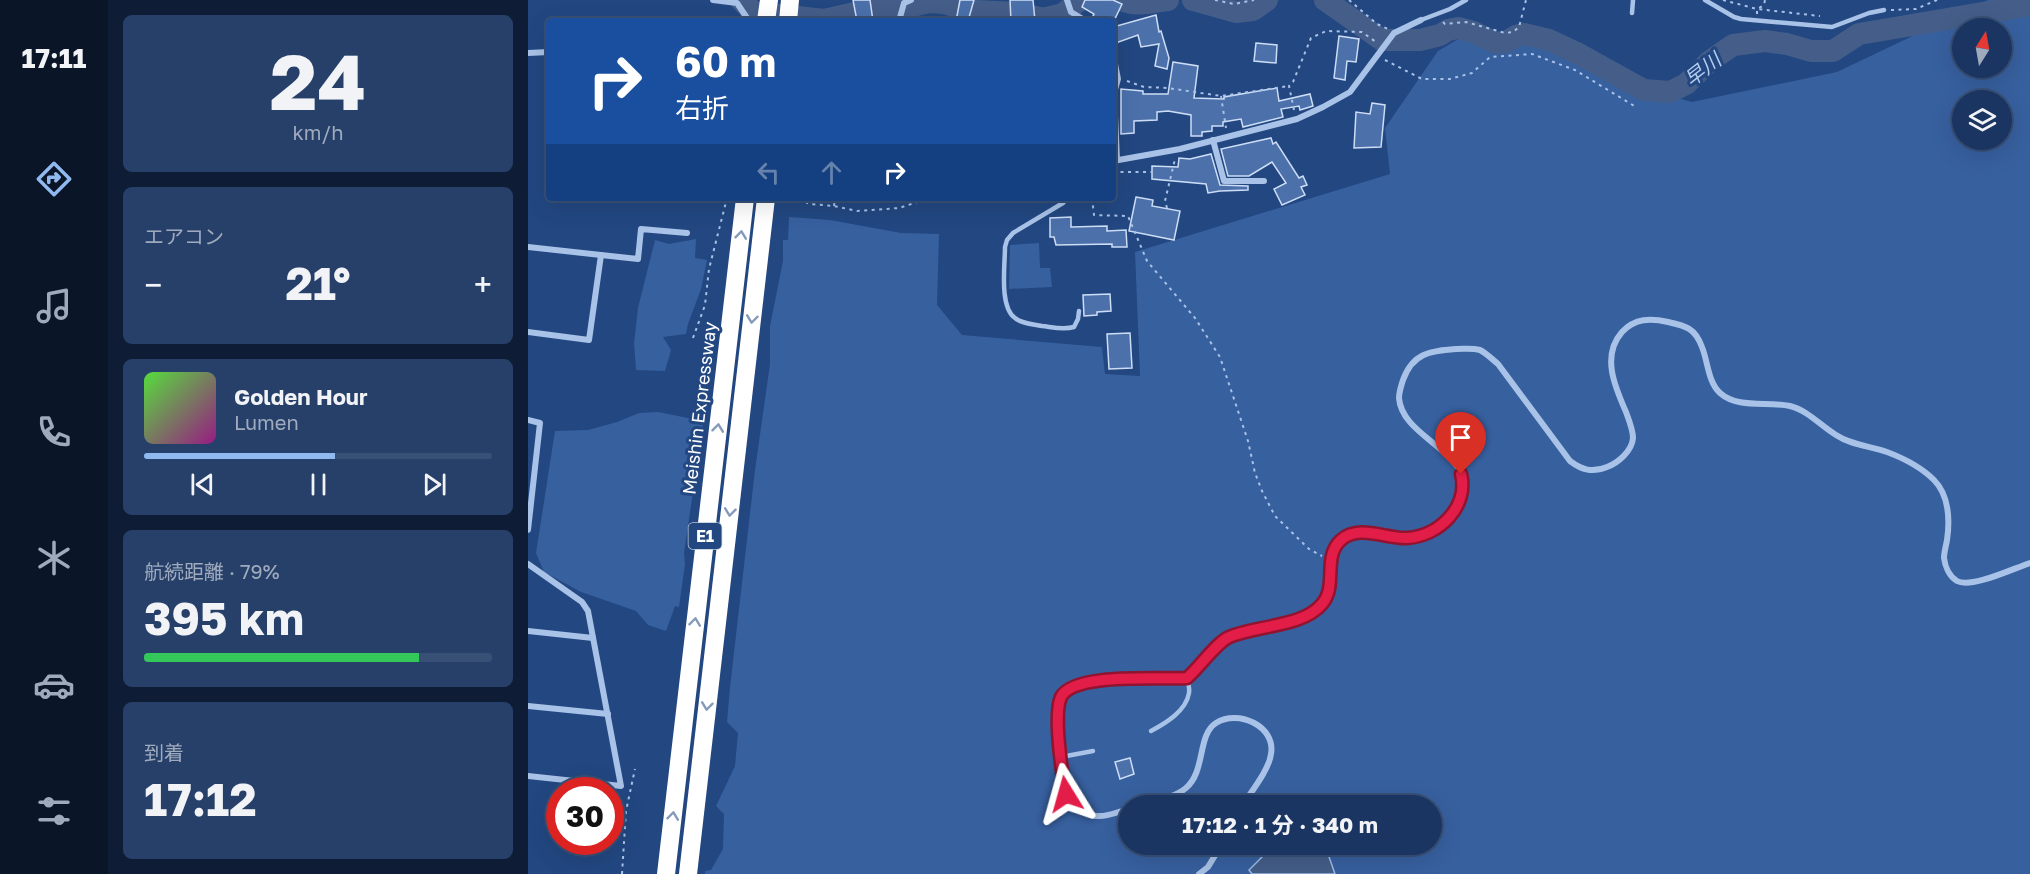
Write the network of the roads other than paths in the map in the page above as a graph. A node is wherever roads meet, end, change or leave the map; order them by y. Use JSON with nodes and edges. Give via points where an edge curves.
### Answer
{"nodes":[{"id":1,"x":713,"y":0,"type":"edge"},
{"id":2,"x":769,"y":0,"type":"edge"},
{"id":3,"x":790,"y":0,"type":"edge"},
{"id":4,"x":1466,"y":0,"type":"edge"},
{"id":5,"x":1633,"y":0,"type":"edge"},
{"id":6,"x":1705,"y":0,"type":"edge"},
{"id":7,"x":738,"y":1,"type":"edge"},
{"id":8,"x":1069,"y":6,"type":"edge"},
{"id":9,"x":1884,"y":10,"type":"road end"},
{"id":10,"x":1632,"y":14,"type":"dead end"},
{"id":11,"x":747,"y":18,"type":"edge"},
{"id":12,"x":766,"y":18,"type":"edge"},
{"id":13,"x":788,"y":18,"type":"edge"},
{"id":14,"x":1083,"y":18,"type":"edge"},
{"id":15,"x":1421,"y":20,"type":"joint"},
{"id":16,"x":546,"y":52,"type":"edge"},
{"id":17,"x":528,"y":53,"type":"edge"},
{"id":18,"x":1116,"y":69,"type":"edge"},
{"id":19,"x":1116,"y":86,"type":"edge"},
{"id":20,"x":1213,"y":140,"type":"junction"},
{"id":21,"x":1116,"y":160,"type":"edge"},
{"id":22,"x":1264,"y":181,"type":"dead end"},
{"id":23,"x":745,"y":201,"type":"edge"},
{"id":24,"x":766,"y":201,"type":"edge"},
{"id":25,"x":1065,"y":201,"type":"edge"},
{"id":26,"x":687,"y":233,"type":"dead end"},
{"id":27,"x":528,"y":247,"type":"edge"},
{"id":28,"x":601,"y":255,"type":"junction"},
{"id":29,"x":1078,"y":311,"type":"dead end"},
{"id":30,"x":528,"y":332,"type":"edge"},
{"id":31,"x":528,"y":420,"type":"edge"},
{"id":32,"x":530,"y":491,"type":"edge"},
{"id":33,"x":528,"y":530,"type":"edge"},
{"id":34,"x":2030,"y":563,"type":"edge"},
{"id":35,"x":528,"y":564,"type":"edge"},
{"id":36,"x":528,"y":631,"type":"edge"},
{"id":37,"x":593,"y":638,"type":"junction"},
{"id":38,"x":1187,"y":678,"type":"junction"},
{"id":39,"x":528,"y":706,"type":"edge"},
{"id":40,"x":608,"y":714,"type":"junction"},
{"id":41,"x":1151,"y":731,"type":"dead end"},
{"id":42,"x":1093,"y":751,"type":"dead end"},
{"id":43,"x":1061,"y":757,"type":"junction"},
{"id":44,"x":528,"y":776,"type":"edge"},
{"id":45,"x":1173,"y":795,"type":"edge"},
{"id":46,"x":1249,"y":795,"type":"edge"},
{"id":47,"x":1118,"y":812,"type":"edge"},
{"id":48,"x":1215,"y":855,"type":"edge"},
{"id":49,"x":666,"y":874,"type":"edge"},
{"id":50,"x":688,"y":874,"type":"edge"},
{"id":51,"x":1199,"y":874,"type":"edge"}],
"edges":[{"from":1,"to":7,"type":"street"},
{"from":2,"to":12,"type":"highway"},
{"from":3,"to":13,"type":"highway"},
{"from":4,"to":15,"type":"lane"},
{"from":5,"to":10,"type":"lane"},
{"from":6,"to":9,"type":"lane","via":[[1734,17],[1832,27]]},
{"from":7,"to":11,"type":"street"},
{"from":8,"to":14,"type":"street"},
{"from":15,"to":20,"type":"street","via":[[1395,32],[1350,92],[1297,118]]},
{"from":16,"to":17,"type":"street"},
{"from":18,"to":19,"type":"street"},
{"from":20,"to":21,"type":"street"},
{"from":20,"to":22,"type":"street","via":[[1224,181]]},
{"from":49,"to":23,"type":"highway","name":"Meishin Expressway","number":"E1","one_way":true},
{"from":24,"to":50,"type":"highway","number":"E1","one_way":true},
{"from":25,"to":29,"type":"lane","via":[[1007,240],[1005,301],[1009,312],[1028,324],[1067,329],[1074,327]]},
{"from":26,"to":28,"type":"street","via":[[641,229],[638,259]]},
{"from":27,"to":28,"type":"street"},
{"from":28,"to":30,"type":"street","via":[[589,340]]},
{"from":31,"to":32,"type":"street","via":[[540,423]]},
{"from":32,"to":33,"type":"street"},
{"from":34,"to":38,"type":"street","via":[[1974,583],[1957,581],[1946,568],[1949,519],[1934,480],[1889,453],[1837,436],[1792,407],[1730,400],[1714,386],[1694,332],[1685,325],[1645,319],[1631,324],[1611,351],[1611,367],[1633,437],[1632,446],[1609,467],[1592,471],[1570,461],[1498,364],[1481,351],[1432,351],[1418,357],[1409,367],[1399,398],[1403,412],[1455,463],[1461,474],[1464,484],[1460,502],[1446,522],[1408,538],[1365,532],[1350,534],[1334,549],[1324,603],[1301,619],[1227,638]]},
{"from":35,"to":37,"type":"street","via":[[582,602],[588,611]]},
{"from":36,"to":37,"type":"street"},
{"from":37,"to":40,"type":"street"},
{"from":38,"to":41,"type":"lane","via":[[1190,692],[1182,708]]},
{"from":38,"to":43,"type":"street","via":[[1095,681],[1066,691],[1058,712]]},
{"from":39,"to":40,"type":"street"},
{"from":40,"to":44,"type":"street","via":[[621,786]]},
{"from":42,"to":43,"type":"lane"},
{"from":43,"to":47,"type":"street","via":[[1066,794],[1073,806],[1097,817]]},
{"from":45,"to":46,"type":"street","via":[[1192,781],[1208,731],[1226,718],[1236,718],[1259,726],[1272,743],[1271,755]]},
{"from":48,"to":51,"type":"street"}]}
